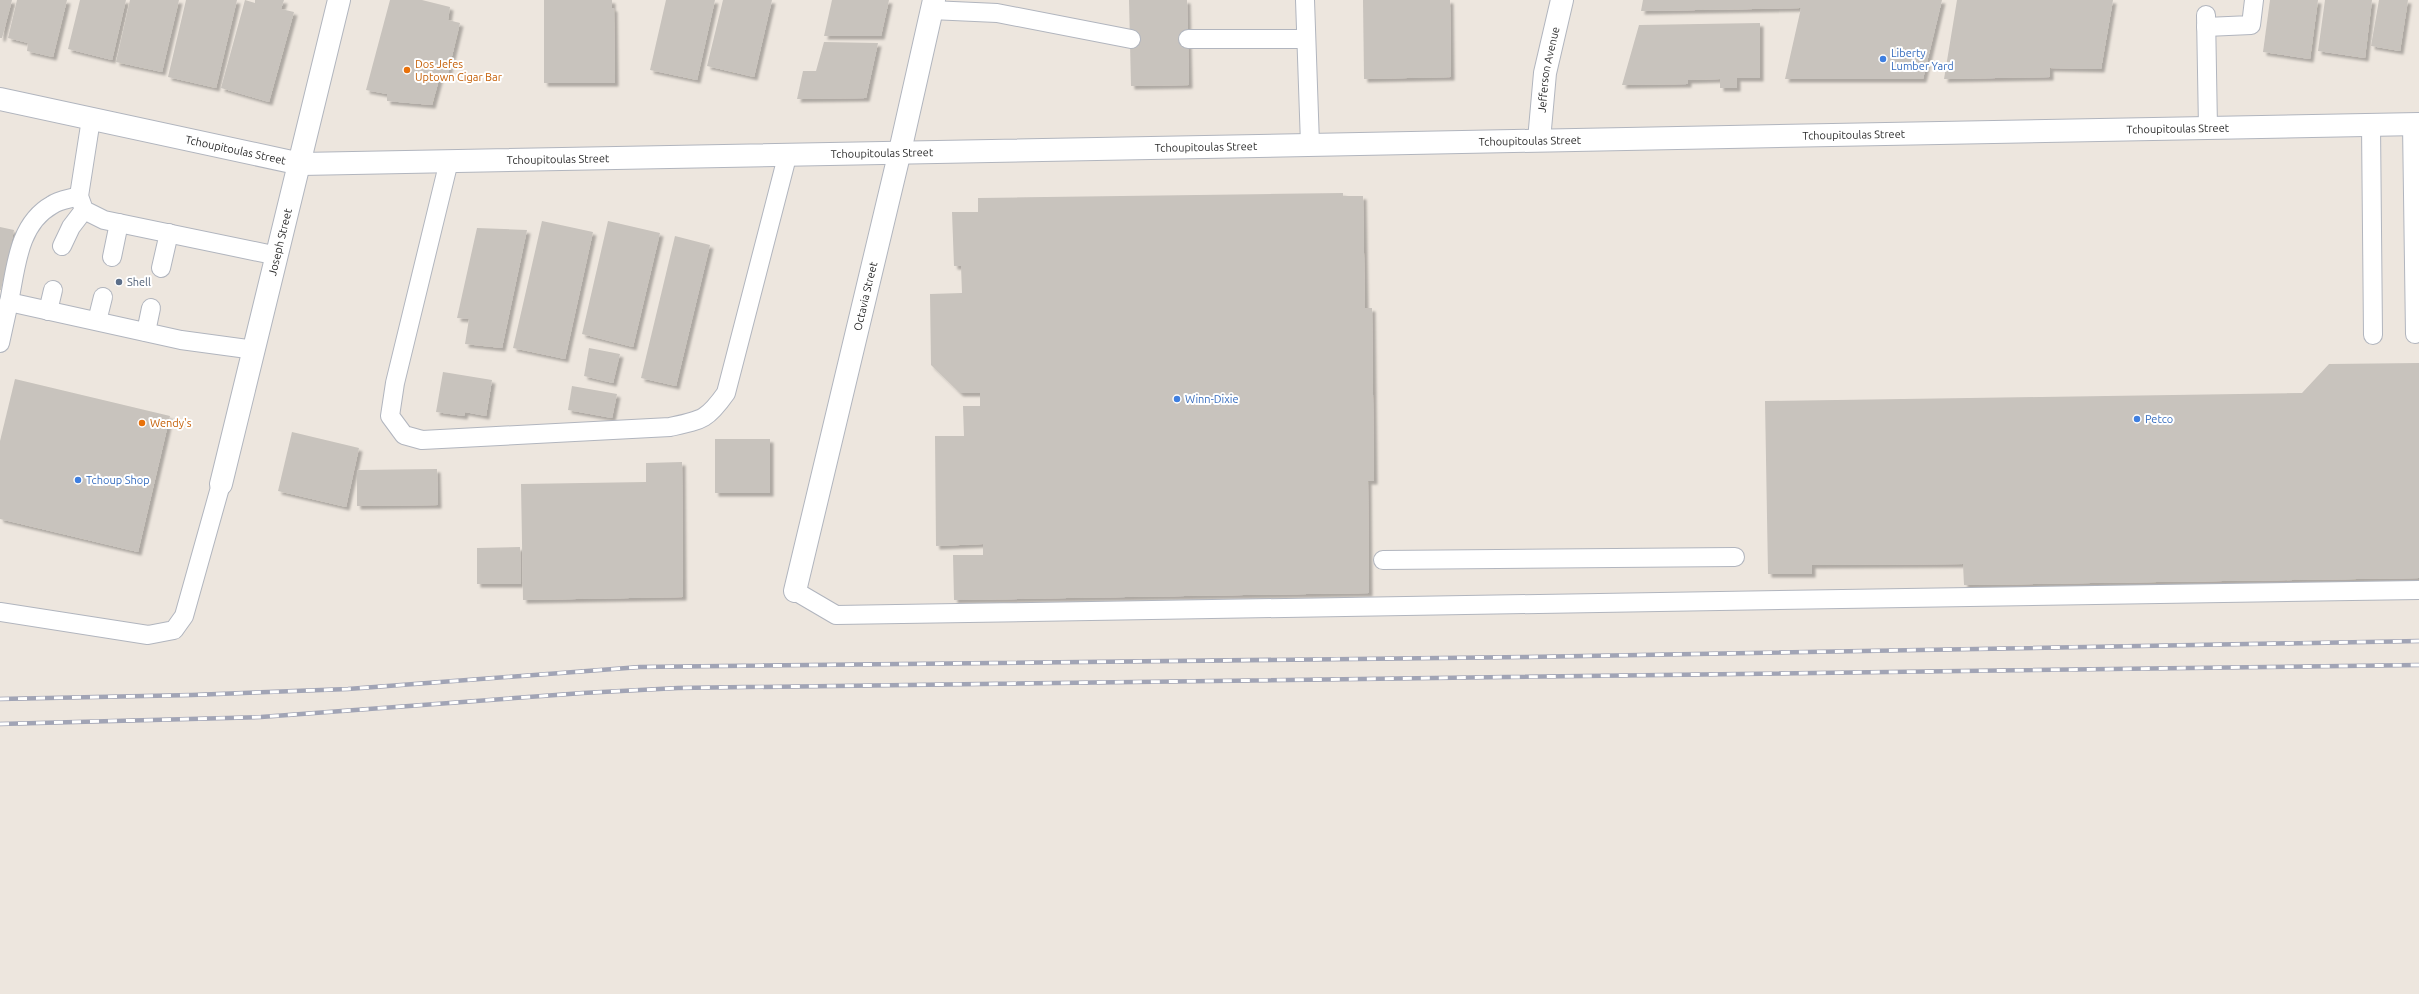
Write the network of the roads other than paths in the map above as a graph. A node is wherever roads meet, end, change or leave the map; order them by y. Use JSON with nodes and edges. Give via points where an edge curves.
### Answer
{"nodes":[{"id":1,"x":339,"y":0,"type":"edge"},
{"id":2,"x":1305,"y":0,"type":"edge"},
{"id":3,"x":1562,"y":0,"type":"edge"},
{"id":4,"x":2254,"y":0,"type":"edge"},
{"id":5,"x":932,"y":5,"type":"edge"},
{"id":6,"x":1131,"y":39,"type":"dead end"},
{"id":7,"x":1188,"y":39,"type":"dead end"},
{"id":8,"x":1306,"y":39,"type":"junction"},
{"id":9,"x":0,"y":99,"type":"edge"},
{"id":10,"x":91,"y":119,"type":"junction"},
{"id":11,"x":2415,"y":124,"type":"edge"},
{"id":12,"x":2371,"y":125,"type":"junction"},
{"id":13,"x":2208,"y":128,"type":"junction"},
{"id":14,"x":1539,"y":140,"type":"junction"},
{"id":15,"x":1310,"y":144,"type":"junction"},
{"id":16,"x":900,"y":151,"type":"junction"},
{"id":17,"x":788,"y":153,"type":"junction"},
{"id":18,"x":449,"y":160,"type":"junction"},
{"id":19,"x":301,"y":164,"type":"junction"},
{"id":20,"x":81,"y":203,"type":"junction"},
{"id":21,"x":119,"y":223,"type":"junction"},
{"id":22,"x":168,"y":233,"type":"junction"},
{"id":23,"x":62,"y":246,"type":"dead end"},
{"id":24,"x":278,"y":256,"type":"junction"},
{"id":25,"x":112,"y":257,"type":"dead end"},
{"id":26,"x":160,"y":268,"type":"dead end"},
{"id":27,"x":53,"y":290,"type":"dead end"},
{"id":28,"x":103,"y":297,"type":"dead end"},
{"id":29,"x":9,"y":302,"type":"junction"},
{"id":30,"x":151,"y":308,"type":"dead end"},
{"id":31,"x":48,"y":311,"type":"junction"},
{"id":32,"x":97,"y":321,"type":"junction"},
{"id":33,"x":146,"y":332,"type":"junction"},
{"id":34,"x":2415,"y":334,"type":"dead end"},
{"id":35,"x":2373,"y":335,"type":"dead end"},
{"id":36,"x":0,"y":342,"type":"edge"},
{"id":37,"x":255,"y":350,"type":"junction"},
{"id":38,"x":222,"y":484,"type":"joint"},
{"id":39,"x":1735,"y":558,"type":"dead end"},
{"id":40,"x":1383,"y":560,"type":"dead end"},
{"id":41,"x":2419,"y":590,"type":"edge"},
{"id":42,"x":795,"y":592,"type":"joint"},
{"id":43,"x":0,"y":612,"type":"edge"}],
"edges":[{"from":1,"to":19,"type":"street","name":"Joseph Street"},
{"from":2,"to":8,"type":"lane"},
{"from":3,"to":14,"type":"street","name":"Jefferson Avenue","via":[[1545,73]]},
{"from":4,"to":13,"type":"lane","via":[[2251,25],[2206,21]]},
{"from":5,"to":6,"type":"lane","via":[[997,13]]},
{"from":5,"to":16,"type":"street","name":"Octavia Street"},
{"from":7,"to":8,"type":"lane"},
{"from":8,"to":15,"type":"lane"},
{"from":9,"to":10,"type":"street","name":"Tchoupitoulas Street"},
{"from":10,"to":19,"type":"street","name":"Tchoupitoulas Street"},
{"from":10,"to":20,"type":"lane"},
{"from":11,"to":12,"type":"street","name":"Tchoupitoulas Street"},
{"from":11,"to":34,"type":"lane"},
{"from":12,"to":13,"type":"street","name":"Tchoupitoulas Street"},
{"from":12,"to":35,"type":"lane"},
{"from":13,"to":14,"type":"street","name":"Tchoupitoulas Street"},
{"from":14,"to":15,"type":"street","name":"Tchoupitoulas Street"},
{"from":15,"to":16,"type":"street","name":"Tchoupitoulas Street"},
{"from":16,"to":17,"type":"street","name":"Tchoupitoulas Street"},
{"from":16,"to":42,"type":"street","name":"Octavia Street"},
{"from":17,"to":18,"type":"street","name":"Tchoupitoulas Street"},
{"from":17,"to":18,"type":"lane","via":[[726,393],[712,412],[697,421],[670,427],[422,440],[404,435],[390,416],[395,383]]},
{"from":18,"to":19,"type":"street","name":"Tchoupitoulas Street"},
{"from":19,"to":24,"type":"street","name":"Joseph Street"},
{"from":20,"to":21,"type":"lane","via":[[104,220]]},
{"from":20,"to":23,"type":"lane"},
{"from":20,"to":29,"type":"lane","via":[[52,204],[32,223],[20,248]]},
{"from":21,"to":22,"type":"lane"},
{"from":21,"to":25,"type":"lane"},
{"from":22,"to":24,"type":"lane"},
{"from":22,"to":26,"type":"lane"},
{"from":24,"to":37,"type":"street","name":"Joseph Street"},
{"from":27,"to":31,"type":"lane"},
{"from":28,"to":32,"type":"lane"},
{"from":29,"to":31,"type":"lane"},
{"from":29,"to":36,"type":"lane"},
{"from":30,"to":33,"type":"lane"},
{"from":31,"to":32,"type":"lane"},
{"from":32,"to":33,"type":"lane"},
{"from":33,"to":37,"type":"lane","via":[[181,340]]},
{"from":37,"to":38,"type":"street","name":"Joseph Street"},
{"from":38,"to":43,"type":"lane","via":[[184,616],[174,630],[148,635]]},
{"from":39,"to":40,"type":"lane"},
{"from":41,"to":42,"type":"lane","via":[[836,615]]}]}
